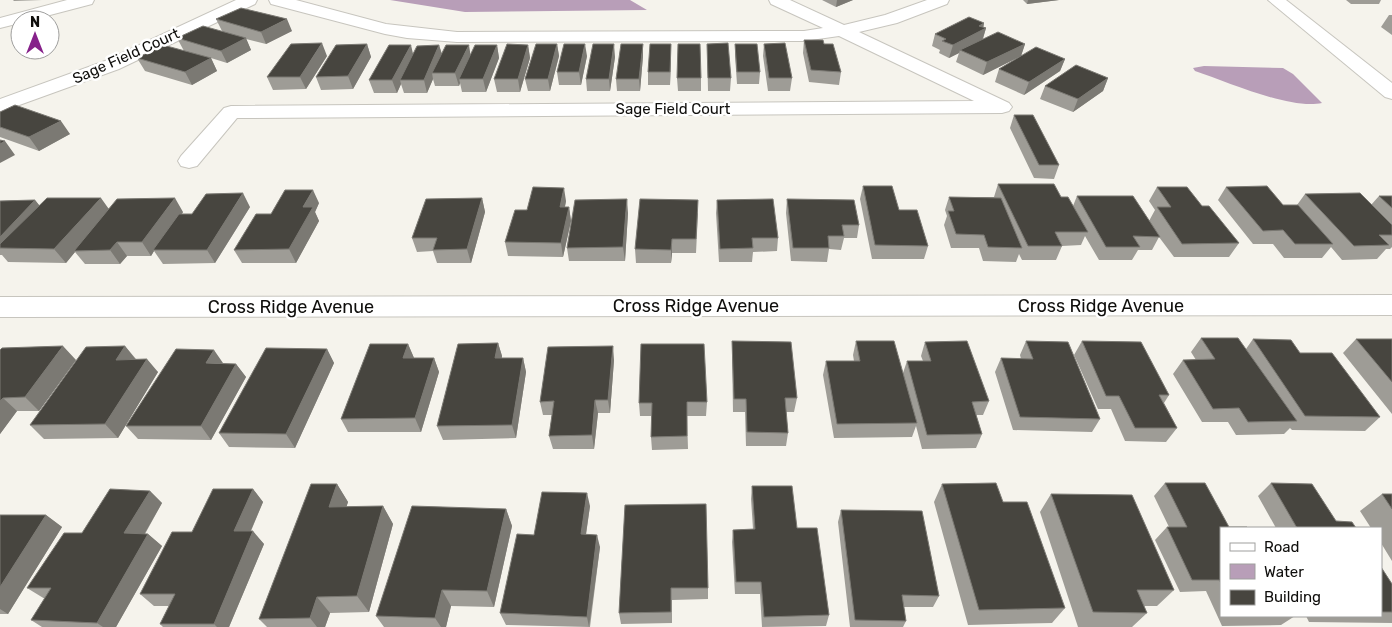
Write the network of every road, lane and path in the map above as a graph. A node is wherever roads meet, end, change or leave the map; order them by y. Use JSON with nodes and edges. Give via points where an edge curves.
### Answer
{"nodes":[{"id":1,"x":86,"y":0,"type":"edge"},
{"id":2,"x":249,"y":0,"type":"edge"},
{"id":3,"x":277,"y":0,"type":"edge"},
{"id":4,"x":778,"y":0,"type":"edge"},
{"id":5,"x":941,"y":0,"type":"edge"},
{"id":6,"x":1276,"y":0,"type":"edge"},
{"id":7,"x":0,"y":23,"type":"edge"},
{"id":8,"x":843,"y":32,"type":"junction"},
{"id":9,"x":1392,"y":93,"type":"edge"},
{"id":10,"x":0,"y":106,"type":"edge"},
{"id":11,"x":190,"y":161,"type":"dead end"},
{"id":12,"x":1392,"y":305,"type":"edge"},
{"id":13,"x":0,"y":307,"type":"edge"}],
"edges":[{"from":1,"to":7,"type":"street"},
{"from":2,"to":10,"type":"street","name":"Sage Field Court","via":[[112,65]]},
{"from":3,"to":8,"type":"street","name":"Sage Field Court","via":[[385,29],[457,37],[778,37]]},
{"from":4,"to":8,"type":"street","name":"Sage Field Court"},
{"from":5,"to":8,"type":"street","name":"Sage Field Court","via":[[896,18]]},
{"from":6,"to":9,"type":"street"},
{"from":8,"to":11,"type":"street","name":"Sage Field Court","via":[[1002,107],[231,112]]},
{"from":12,"to":13,"type":"street","name":"Cross Ridge Avenue"}]}
